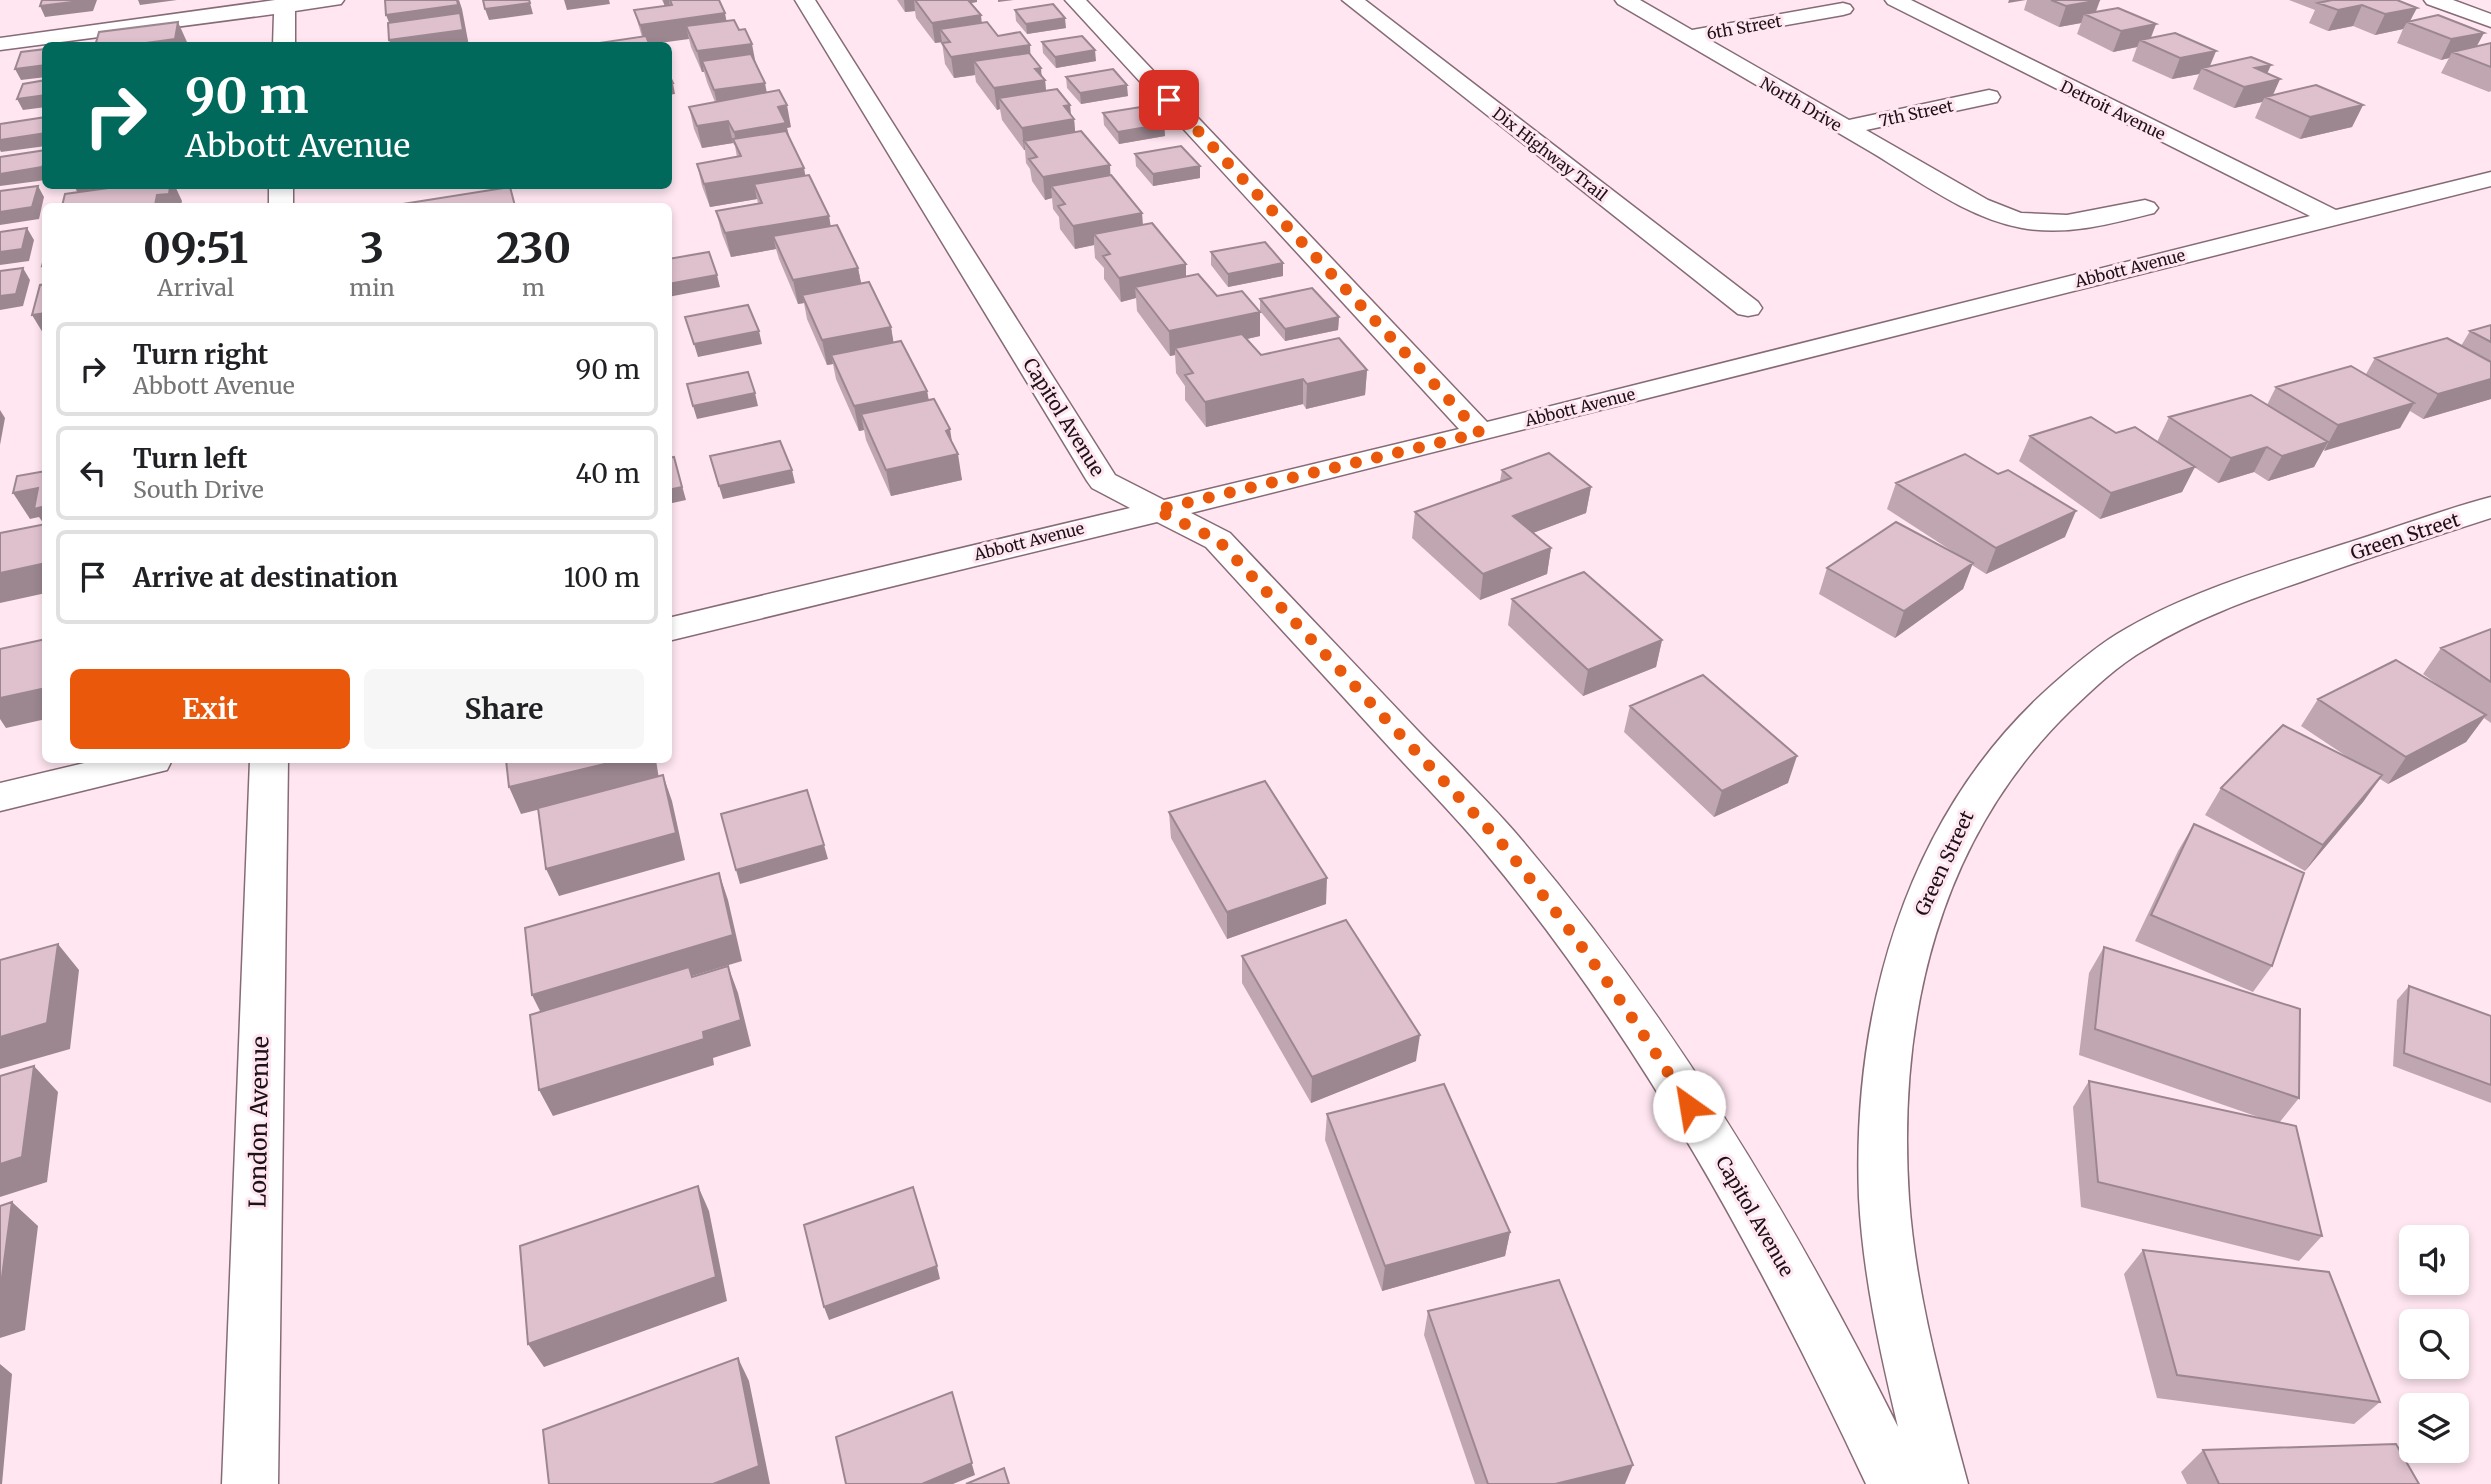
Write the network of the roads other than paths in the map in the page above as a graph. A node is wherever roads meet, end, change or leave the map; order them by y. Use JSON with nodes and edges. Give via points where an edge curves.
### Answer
{"nodes":[{"id":1,"x":334,"y":0,"type":"edge"},
{"id":2,"x":805,"y":0,"type":"edge"},
{"id":3,"x":1075,"y":0,"type":"edge"},
{"id":4,"x":1352,"y":0,"type":"edge"},
{"id":5,"x":1625,"y":0,"type":"edge"},
{"id":6,"x":1895,"y":0,"type":"edge"},
{"id":7,"x":2434,"y":0,"type":"edge"},
{"id":8,"x":285,"y":3,"type":"edge"},
{"id":9,"x":1843,"y":9,"type":"dead end"},
{"id":10,"x":2491,"y":21,"type":"edge"},
{"id":11,"x":1687,"y":37,"type":"junction"},
{"id":12,"x":284,"y":42,"type":"edge"},
{"id":13,"x":0,"y":44,"type":"edge"},
{"id":14,"x":1989,"y":97,"type":"dead end"},
{"id":15,"x":1843,"y":128,"type":"junction"},
{"id":16,"x":2491,"y":179,"type":"edge"},
{"id":17,"x":2145,"y":208,"type":"dead end"},
{"id":18,"x":2333,"y":218,"type":"junction"},
{"id":19,"x":1748,"y":308,"type":"dead end"},
{"id":20,"x":1480,"y":433,"type":"junction"},
{"id":21,"x":2491,"y":507,"type":"edge"},
{"id":22,"x":1156,"y":510,"type":"junction"},
{"id":23,"x":672,"y":629,"type":"edge"},
{"id":24,"x":141,"y":763,"type":"edge"},
{"id":25,"x":269,"y":763,"type":"edge"},
{"id":26,"x":0,"y":797,"type":"edge"},
{"id":27,"x":250,"y":1484,"type":"edge"},
{"id":28,"x":1896,"y":1484,"type":"edge"},
{"id":29,"x":1940,"y":1484,"type":"edge"}],
"edges":[{"from":1,"to":8,"type":"street"},
{"from":2,"to":22,"type":"street","name":"Capitol Avenue","via":[[1103,481]]},
{"from":3,"to":20,"type":"street"},
{"from":4,"to":19,"type":"street","name":"Dix Highway Trail"},
{"from":5,"to":11,"type":"street","name":"North Drive"},
{"from":6,"to":18,"type":"street","name":"Detroit Avenue"},
{"from":7,"to":10,"type":"street"},
{"from":8,"to":12,"type":"street"},
{"from":8,"to":13,"type":"street"},
{"from":9,"to":11,"type":"street","name":"6th Street"},
{"from":11,"to":15,"type":"street","name":"North Drive"},
{"from":14,"to":15,"type":"street","name":"7th Street"},
{"from":15,"to":17,"type":"street","name":"North Drive","via":[[1979,205],[2018,220],[2049,224],[2093,221]]},
{"from":16,"to":18,"type":"street","name":"Abbott Avenue"},
{"from":18,"to":20,"type":"street","name":"Abbott Avenue"},
{"from":20,"to":22,"type":"street","name":"Abbott Avenue"},
{"from":21,"to":29,"type":"street","name":"Green Street","via":[[2230,594],[2142,635],[2081,679],[2012,746],[1962,818],[1920,910],[1900,979],[1887,1064],[1882,1161],[1890,1252],[1913,1381]]},
{"from":22,"to":23,"type":"street","name":"Abbott Avenue"},
{"from":22,"to":28,"type":"street","name":"Capitol Avenue","via":[[1218,540],[1498,839],[1535,885],[1661,1059],[1769,1236]]},
{"from":24,"to":26,"type":"street"},
{"from":25,"to":27,"type":"street","name":"London Avenue"}]}
